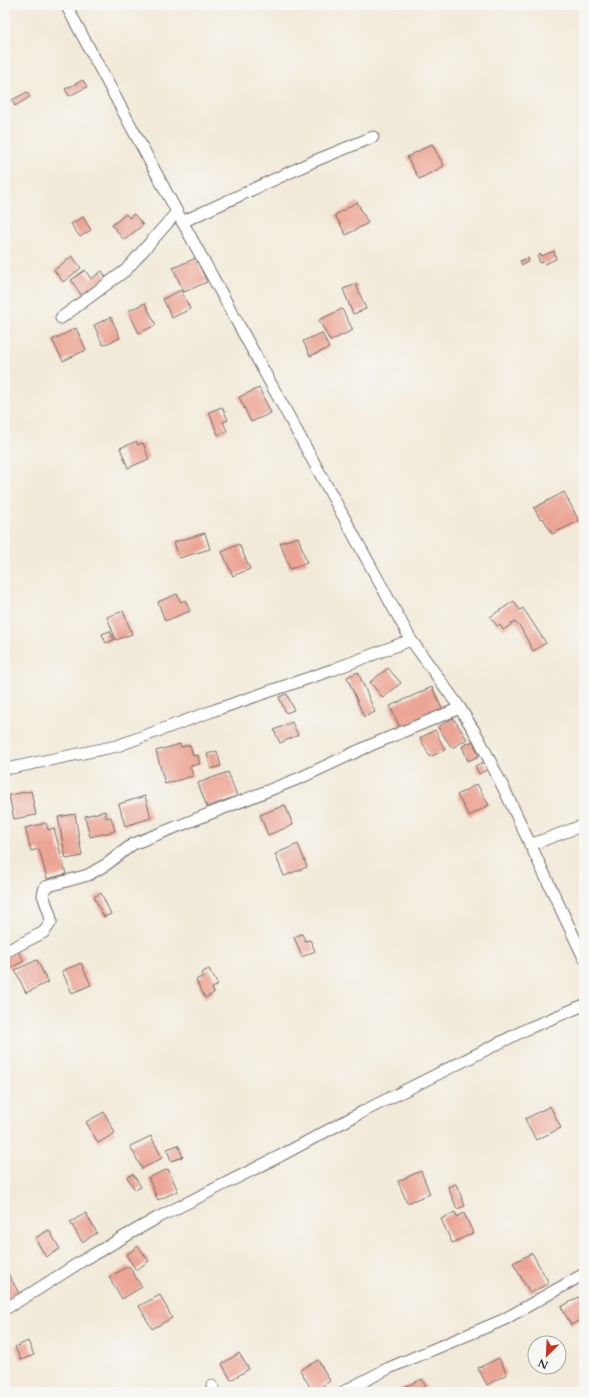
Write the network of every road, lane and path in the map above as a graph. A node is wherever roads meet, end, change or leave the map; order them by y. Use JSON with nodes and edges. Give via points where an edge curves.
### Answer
{"nodes":[{"id":1,"x":66,"y":5,"type":"edge"},
{"id":2,"x":373,"y":137,"type":"dead end"},
{"id":3,"x":179,"y":217,"type":"junction"},
{"id":4,"x":61,"y":318,"type":"dead end"},
{"id":5,"x":411,"y":640,"type":"junction"},
{"id":6,"x":460,"y":708,"type":"junction"},
{"id":7,"x":5,"y":768,"type":"edge"},
{"id":8,"x":584,"y":825,"type":"edge"},
{"id":9,"x":530,"y":845,"type":"junction"},
{"id":10,"x":5,"y":952,"type":"edge"},
{"id":11,"x":584,"y":958,"type":"edge"},
{"id":12,"x":584,"y":1005,"type":"edge"},
{"id":13,"x":584,"y":1274,"type":"edge"},
{"id":14,"x":5,"y":1309,"type":"edge"},
{"id":15,"x":343,"y":1392,"type":"edge"}],
"edges":[{"from":1,"to":3,"type":"street"},
{"from":2,"to":3,"type":"street"},
{"from":3,"to":4,"type":"street","via":[[126,270]]},
{"from":3,"to":5,"type":"street"},
{"from":5,"to":6,"type":"street"},
{"from":5,"to":7,"type":"street","via":[[117,746]]},
{"from":6,"to":9,"type":"street","via":[[479,739]]},
{"from":6,"to":10,"type":"street","via":[[300,778],[133,844],[88,875],[45,887],[43,895],[51,922],[44,932]]},
{"from":8,"to":9,"type":"street"},
{"from":9,"to":11,"type":"street"},
{"from":12,"to":14,"type":"street","via":[[528,1028],[157,1218]]},
{"from":13,"to":15,"type":"street","via":[[503,1320],[389,1368]]}]}
